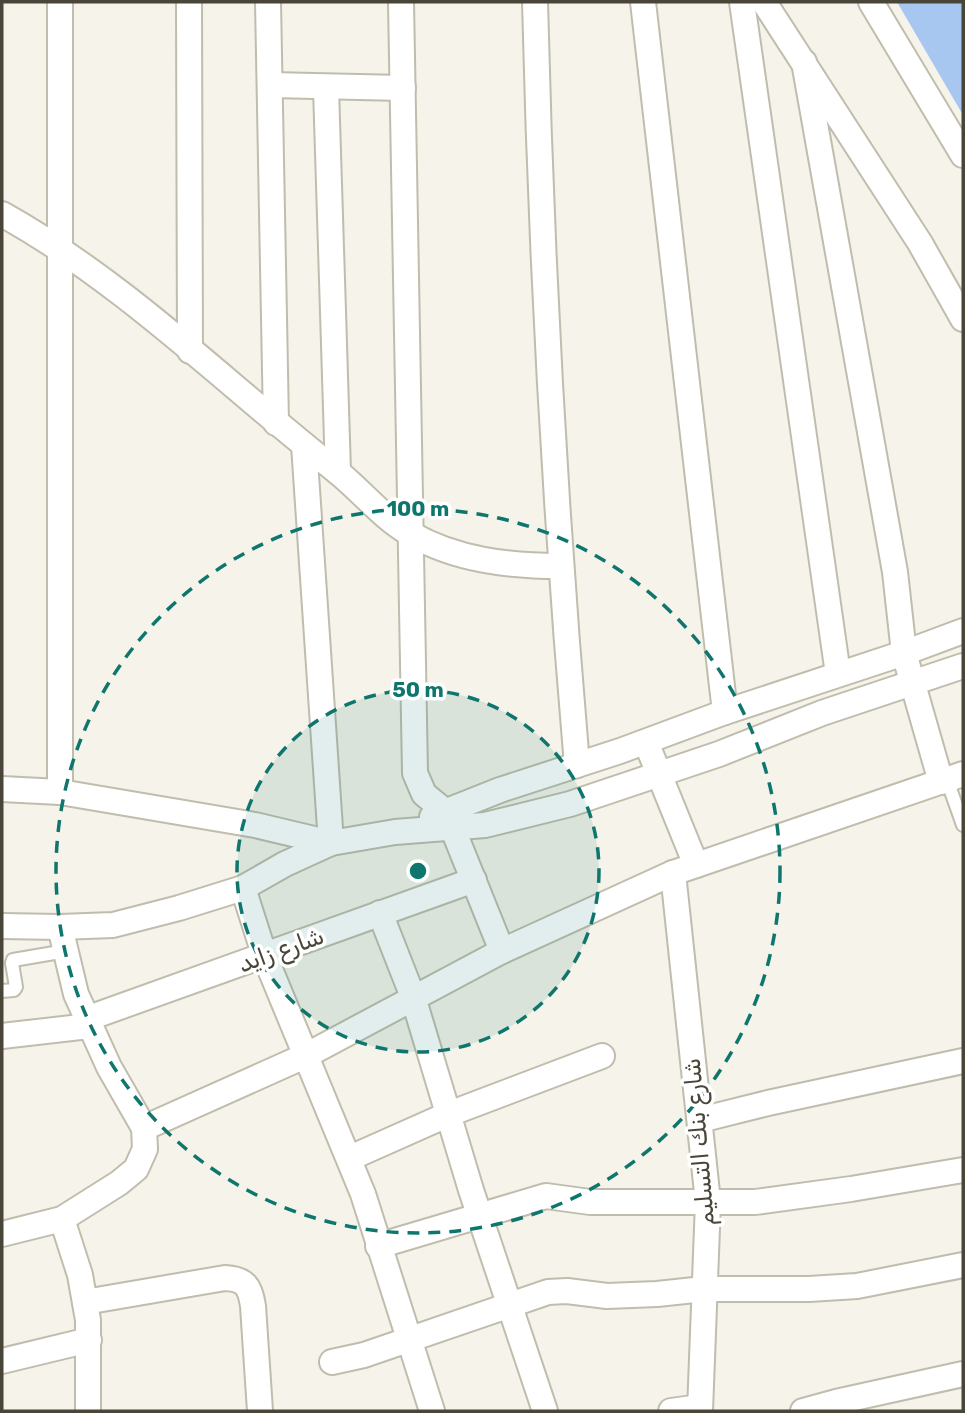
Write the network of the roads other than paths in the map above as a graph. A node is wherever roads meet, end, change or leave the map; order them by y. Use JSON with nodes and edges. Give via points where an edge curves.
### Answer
{"nodes":[{"id":1,"x":60,"y":2,"type":"edge"},
{"id":2,"x":188,"y":2,"type":"edge"},
{"id":3,"x":268,"y":2,"type":"edge"},
{"id":4,"x":401,"y":2,"type":"edge"},
{"id":5,"x":535,"y":2,"type":"edge"},
{"id":6,"x":643,"y":2,"type":"edge"},
{"id":7,"x":742,"y":2,"type":"edge"},
{"id":8,"x":764,"y":2,"type":"edge"},
{"id":9,"x":870,"y":2,"type":"edge"},
{"id":10,"x":804,"y":62,"type":"junction"},
{"id":11,"x":270,"y":85,"type":"junction"},
{"id":12,"x":326,"y":88,"type":"junction"},
{"id":13,"x":403,"y":88,"type":"junction"},
{"id":14,"x":963,"y":155,"type":"edge"},
{"id":15,"x":2,"y":214,"type":"edge"},
{"id":16,"x":61,"y":250,"type":"junction"},
{"id":17,"x":963,"y":319,"type":"edge"},
{"id":18,"x":190,"y":351,"type":"junction"},
{"id":19,"x":276,"y":423,"type":"junction"},
{"id":20,"x":304,"y":445,"type":"junction"},
{"id":21,"x":338,"y":472,"type":"junction"},
{"id":22,"x":410,"y":534,"type":"junction"},
{"id":23,"x":560,"y":566,"type":"junction"},
{"id":24,"x":963,"y":631,"type":"edge"},
{"id":25,"x":904,"y":653,"type":"junction"},
{"id":26,"x":963,"y":666,"type":"edge"},
{"id":27,"x":838,"y":674,"type":"junction"},
{"id":28,"x":912,"y":683,"type":"junction"},
{"id":29,"x":725,"y":712,"type":"junction"},
{"id":30,"x":646,"y":742,"type":"junction"},
{"id":31,"x":577,"y":765,"type":"junction"},
{"id":32,"x":658,"y":774,"type":"junction"},
{"id":33,"x":950,"y":779,"type":"edge"},
{"id":34,"x":2,"y":789,"type":"edge"},
{"id":35,"x":60,"y":792,"type":"junction"},
{"id":36,"x":449,"y":820,"type":"junction"},
{"id":37,"x":963,"y":825,"type":"edge"},
{"id":38,"x":331,"y":843,"type":"junction"},
{"id":39,"x":684,"y":869,"type":"junction"},
{"id":40,"x":474,"y":880,"type":"junction"},
{"id":41,"x":243,"y":888,"type":"junction"},
{"id":42,"x":380,"y":913,"type":"junction"},
{"id":43,"x":2,"y":926,"type":"edge"},
{"id":44,"x":60,"y":927,"type":"junction"},
{"id":45,"x":66,"y":951,"type":"junction"},
{"id":46,"x":502,"y":951,"type":"junction"},
{"id":47,"x":265,"y":957,"type":"junction"},
{"id":48,"x":2,"y":992,"type":"edge"},
{"id":49,"x":413,"y":998,"type":"junction"},
{"id":50,"x":88,"y":1023,"type":"junction"},
{"id":51,"x":2,"y":1036,"type":"edge"},
{"id":52,"x":307,"y":1055,"type":"junction"},
{"id":53,"x":602,"y":1056,"type":"dead end"},
{"id":54,"x":963,"y":1061,"type":"edge"},
{"id":55,"x":449,"y":1114,"type":"junction"},
{"id":56,"x":699,"y":1120,"type":"junction"},
{"id":57,"x":144,"y":1128,"type":"junction"},
{"id":58,"x":350,"y":1158,"type":"junction"},
{"id":59,"x":963,"y":1170,"type":"edge"},
{"id":60,"x":708,"y":1202,"type":"junction"},
{"id":61,"x":479,"y":1214,"type":"junction"},
{"id":62,"x":62,"y":1219,"type":"junction"},
{"id":63,"x":2,"y":1234,"type":"edge"},
{"id":64,"x":378,"y":1246,"type":"junction"},
{"id":65,"x":963,"y":1265,"type":"edge"},
{"id":66,"x":704,"y":1289,"type":"junction"},
{"id":67,"x":85,"y":1302,"type":"junction"},
{"id":68,"x":509,"y":1305,"type":"junction"},
{"id":69,"x":409,"y":1338,"type":"junction"},
{"id":70,"x":89,"y":1340,"type":"junction"},
{"id":71,"x":2,"y":1361,"type":"edge"},
{"id":72,"x":332,"y":1362,"type":"dead end"},
{"id":73,"x":963,"y":1374,"type":"edge"},
{"id":74,"x":700,"y":1409,"type":"edge"},
{"id":75,"x":88,"y":1411,"type":"edge"},
{"id":76,"x":260,"y":1411,"type":"edge"},
{"id":77,"x":432,"y":1411,"type":"edge"},
{"id":78,"x":545,"y":1411,"type":"edge"},
{"id":79,"x":671,"y":1411,"type":"edge"},
{"id":80,"x":803,"y":1411,"type":"edge"}],
"edges":[{"from":1,"to":16,"type":"street"},
{"from":2,"to":18,"type":"street"},
{"from":3,"to":11,"type":"street"},
{"from":4,"to":13,"type":"street"},
{"from":5,"to":23,"type":"street","via":[[538,160]]},
{"from":6,"to":29,"type":"street"},
{"from":7,"to":27,"type":"street"},
{"from":8,"to":10,"type":"street"},
{"from":9,"to":14,"type":"street"},
{"from":10,"to":17,"type":"street"},
{"from":10,"to":25,"type":"street","via":[[895,572]]},
{"from":11,"to":12,"type":"street"},
{"from":11,"to":19,"type":"street"},
{"from":12,"to":13,"type":"street"},
{"from":12,"to":21,"type":"street"},
{"from":13,"to":22,"type":"street"},
{"from":15,"to":16,"type":"street"},
{"from":16,"to":18,"type":"street"},
{"from":16,"to":35,"type":"street"},
{"from":18,"to":19,"type":"street"},
{"from":19,"to":20,"type":"street"},
{"from":20,"to":21,"type":"street"},
{"from":20,"to":38,"type":"street"},
{"from":21,"to":22,"type":"street"},
{"from":22,"to":23,"type":"street","via":[[495,563]]},
{"from":22,"to":36,"type":"street","via":[[415,773],[424,794]]},
{"from":23,"to":31,"type":"street"},
{"from":24,"to":25,"type":"street"},
{"from":25,"to":27,"type":"street"},
{"from":25,"to":28,"type":"street"},
{"from":26,"to":28,"type":"street"},
{"from":27,"to":29,"type":"street"},
{"from":28,"to":32,"type":"street"},
{"from":28,"to":33,"type":"street"},
{"from":29,"to":30,"type":"street"},
{"from":30,"to":31,"type":"street"},
{"from":30,"to":32,"type":"street","name":"شارع بنك التسليم"},
{"from":31,"to":36,"type":"street","via":[[500,790]]},
{"from":32,"to":36,"type":"street","via":[[570,804],[485,825]]},
{"from":32,"to":39,"type":"street","name":"شارع بنك التسليم"},
{"from":33,"to":37,"type":"lane"},
{"from":33,"to":39,"type":"street"},
{"from":34,"to":35,"type":"street"},
{"from":35,"to":38,"type":"street","via":[[255,825]]},
{"from":36,"to":38,"type":"street"},
{"from":36,"to":40,"type":"street"},
{"from":38,"to":41,"type":"street"},
{"from":39,"to":46,"type":"street"},
{"from":39,"to":56,"type":"street","name":"شارع بنك التسليم"},
{"from":40,"to":42,"type":"street","name":"شارع زايد"},
{"from":40,"to":46,"type":"street"},
{"from":41,"to":44,"type":"street","via":[[113,925]]},
{"from":41,"to":47,"type":"street"},
{"from":42,"to":47,"type":"street","name":"شارع زايد"},
{"from":42,"to":49,"type":"street"},
{"from":43,"to":44,"type":"street"},
{"from":44,"to":45,"type":"street"},
{"from":45,"to":48,"type":"lane","via":[[13,960],[16,987]]},
{"from":45,"to":50,"type":"street"},
{"from":46,"to":49,"type":"street"},
{"from":47,"to":50,"type":"street","name":"شارع زايد"},
{"from":47,"to":52,"type":"street"},
{"from":49,"to":52,"type":"street"},
{"from":49,"to":55,"type":"street"},
{"from":50,"to":51,"type":"street","name":"شارع زايد"},
{"from":50,"to":57,"type":"street"},
{"from":52,"to":57,"type":"street"},
{"from":52,"to":58,"type":"street"},
{"from":53,"to":55,"type":"street"},
{"from":54,"to":56,"type":"street"},
{"from":55,"to":58,"type":"street"},
{"from":55,"to":61,"type":"street"},
{"from":56,"to":60,"type":"street","name":"شارع بنك التسليم"},
{"from":57,"to":62,"type":"street","via":[[145,1149],[136,1168]]},
{"from":58,"to":64,"type":"street"},
{"from":59,"to":60,"type":"street","via":[[755,1202]]},
{"from":60,"to":61,"type":"street","via":[[590,1202],[546,1196]]},
{"from":60,"to":66,"type":"street","name":"شارع بنك التسليم"},
{"from":61,"to":64,"type":"street"},
{"from":61,"to":68,"type":"street"},
{"from":62,"to":63,"type":"street"},
{"from":62,"to":67,"type":"street"},
{"from":64,"to":69,"type":"street"},
{"from":65,"to":66,"type":"street","via":[[857,1286]]},
{"from":66,"to":68,"type":"street","via":[[607,1296],[556,1290]]},
{"from":66,"to":74,"type":"street","name":"شارع بنك التسليم"},
{"from":67,"to":70,"type":"street"},
{"from":67,"to":76,"type":"street","via":[[225,1278],[246,1283],[253,1306]]},
{"from":68,"to":69,"type":"street"},
{"from":68,"to":78,"type":"street"},
{"from":69,"to":72,"type":"street"},
{"from":69,"to":77,"type":"street"},
{"from":70,"to":71,"type":"street"},
{"from":70,"to":75,"type":"street"},
{"from":73,"to":80,"type":"street"},
{"from":74,"to":79,"type":"street"}]}
